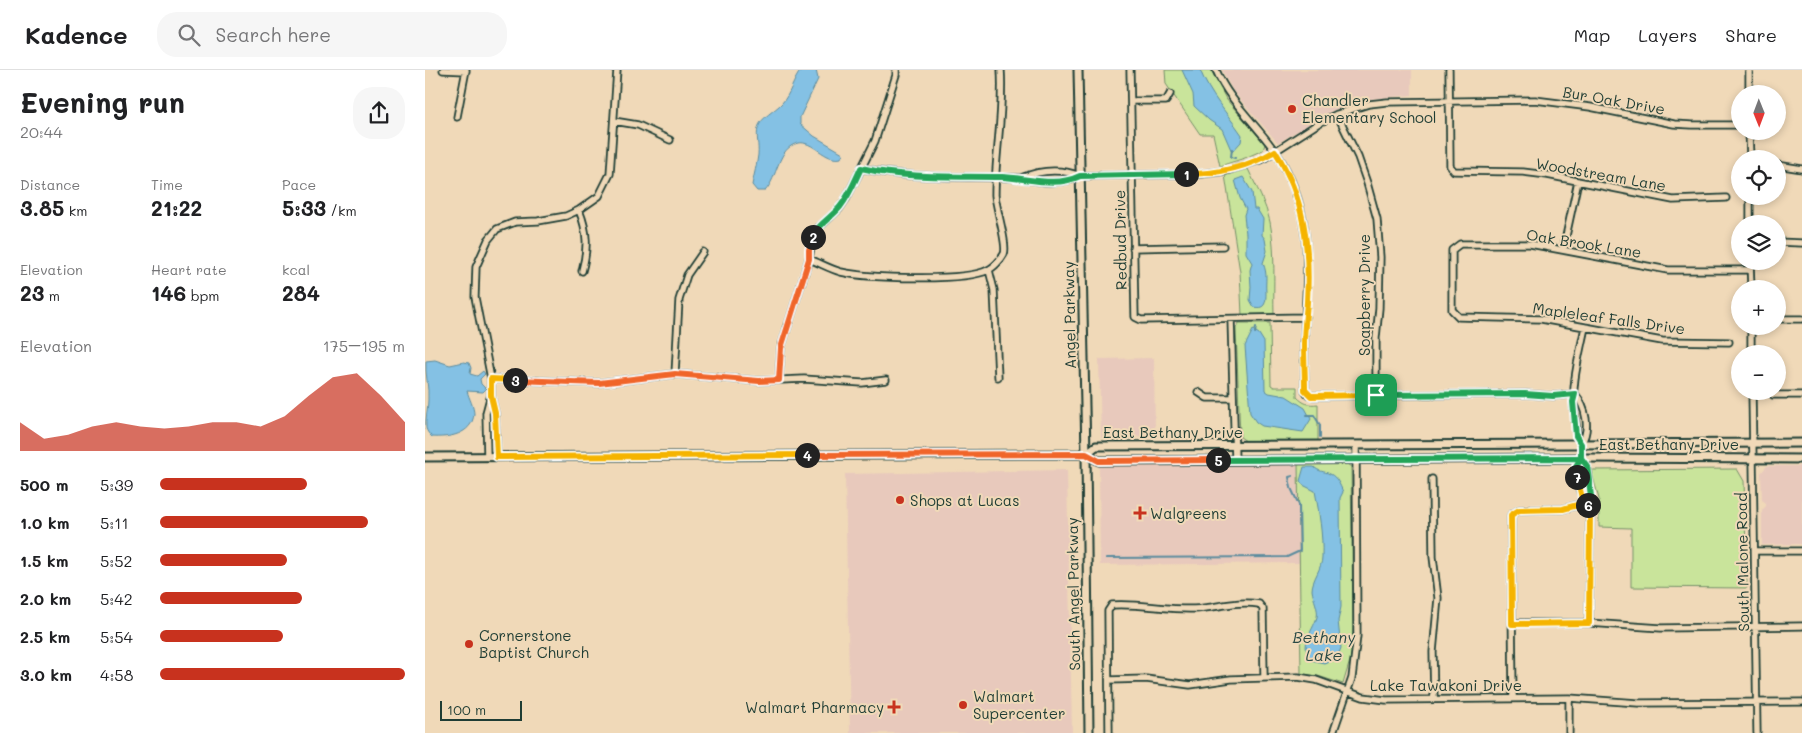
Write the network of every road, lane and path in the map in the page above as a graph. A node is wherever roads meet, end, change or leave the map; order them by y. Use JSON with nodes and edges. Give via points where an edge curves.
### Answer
{"nodes":[{"id":1,"x":443,"y":70,"type":"edge"},
{"id":2,"x":466,"y":70,"type":"edge"},
{"id":3,"x":617,"y":70,"type":"edge"},
{"id":4,"x":896,"y":70,"type":"edge"},
{"id":5,"x":1001,"y":70,"type":"edge"},
{"id":6,"x":1078,"y":70,"type":"edge"},
{"id":7,"x":1130,"y":70,"type":"edge"},
{"id":8,"x":1216,"y":70,"type":"edge"},
{"id":9,"x":1449,"y":70,"type":"edge"},
{"id":10,"x":1749,"y":70,"type":"edge"},
{"id":11,"x":1749,"y":85,"type":"edge"},
{"id":12,"x":1170,"y":94,"type":"dead end"},
{"id":13,"x":1131,"y":101,"type":"junction"},
{"id":14,"x":1450,"y":102,"type":"junction"},
{"id":15,"x":1337,"y":114,"type":"junction"},
{"id":16,"x":457,"y":117,"type":"dead end"},
{"id":17,"x":614,"y":121,"type":"junction"},
{"id":18,"x":1731,"y":125,"type":"edge"},
{"id":19,"x":671,"y":140,"type":"dead end"},
{"id":20,"x":1275,"y":151,"type":"junction"},
{"id":21,"x":1786,"y":166,"type":"edge"},
{"id":22,"x":861,"y":168,"type":"junction"},
{"id":23,"x":1802,"y":169,"type":"edge"},
{"id":24,"x":1132,"y":175,"type":"junction"},
{"id":25,"x":1080,"y":176,"type":"junction"},
{"id":26,"x":996,"y":177,"type":"junction"},
{"id":27,"x":1021,"y":178,"type":"junction"},
{"id":28,"x":1578,"y":181,"type":"junction"},
{"id":29,"x":1726,"y":198,"type":"dead end"},
{"id":30,"x":579,"y":210,"type":"junction"},
{"id":31,"x":1786,"y":242,"type":"edge"},
{"id":32,"x":1802,"y":242,"type":"edge"},
{"id":33,"x":1223,"y":246,"type":"dead end"},
{"id":34,"x":1133,"y":248,"type":"junction"},
{"id":35,"x":1563,"y":250,"type":"junction"},
{"id":36,"x":703,"y":252,"type":"dead end"},
{"id":37,"x":809,"y":259,"type":"junction"},
{"id":38,"x":989,"y":270,"type":"junction"},
{"id":39,"x":1731,"y":270,"type":"edge"},
{"id":40,"x":1751,"y":270,"type":"edge"},
{"id":41,"x":582,"y":271,"type":"dead end"},
{"id":42,"x":1751,"y":280,"type":"edge"},
{"id":43,"x":1456,"y":315,"type":"joint"},
{"id":44,"x":1306,"y":317,"type":"junction"},
{"id":45,"x":1231,"y":319,"type":"junction"},
{"id":46,"x":1786,"y":319,"type":"edge"},
{"id":47,"x":1802,"y":319,"type":"edge"},
{"id":48,"x":1585,"y":327,"type":"junction"},
{"id":49,"x":1729,"y":342,"type":"dead end"},
{"id":50,"x":675,"y":374,"type":"junction"},
{"id":51,"x":998,"y":377,"type":"dead end"},
{"id":52,"x":491,"y":379,"type":"junction"},
{"id":53,"x":779,"y":380,"type":"junction"},
{"id":54,"x":886,"y":380,"type":"dead end"},
{"id":55,"x":1198,"y":392,"type":"dead end"},
{"id":56,"x":1575,"y":394,"type":"junction"},
{"id":57,"x":1376,"y":395,"type":"junction"},
{"id":58,"x":1786,"y":395,"type":"edge"},
{"id":59,"x":1802,"y":395,"type":"edge"},
{"id":60,"x":491,"y":396,"type":"junction"},
{"id":61,"x":1233,"y":398,"type":"junction"},
{"id":62,"x":1752,"y":400,"type":"edge"},
{"id":63,"x":1753,"y":443,"type":"junction"},
{"id":64,"x":1802,"y":443,"type":"edge"},
{"id":65,"x":1581,"y":444,"type":"junction"},
{"id":66,"x":1357,"y":445,"type":"junction"},
{"id":67,"x":1234,"y":446,"type":"junction"},
{"id":68,"x":1086,"y":454,"type":"junction"},
{"id":69,"x":425,"y":457,"type":"edge"},
{"id":70,"x":487,"y":457,"type":"junction"},
{"id":71,"x":497,"y":457,"type":"junction"},
{"id":72,"x":1581,"y":458,"type":"junction"},
{"id":73,"x":1753,"y":459,"type":"junction"},
{"id":74,"x":1802,"y":459,"type":"edge"},
{"id":75,"x":1235,"y":460,"type":"junction"},
{"id":76,"x":1356,"y":460,"type":"junction"},
{"id":77,"x":1432,"y":479,"type":"dead end"},
{"id":78,"x":1588,"y":502,"type":"junction"},
{"id":79,"x":1755,"y":551,"type":"junction"},
{"id":80,"x":1802,"y":551,"type":"edge"},
{"id":81,"x":1589,"y":623,"type":"junction"},
{"id":82,"x":1512,"y":624,"type":"junction"},
{"id":83,"x":1756,"y":626,"type":"junction"},
{"id":84,"x":1802,"y":626,"type":"edge"},
{"id":85,"x":1264,"y":678,"type":"junction"},
{"id":86,"x":1109,"y":680,"type":"junction"},
{"id":87,"x":1347,"y":690,"type":"junction"},
{"id":88,"x":1513,"y":698,"type":"junction"},
{"id":89,"x":1569,"y":698,"type":"junction"},
{"id":90,"x":1434,"y":699,"type":"junction"},
{"id":91,"x":1757,"y":702,"type":"junction"},
{"id":92,"x":1802,"y":702,"type":"edge"},
{"id":93,"x":1089,"y":733,"type":"edge"},
{"id":94,"x":1109,"y":733,"type":"edge"},
{"id":95,"x":1333,"y":733,"type":"edge"},
{"id":96,"x":1569,"y":733,"type":"edge"},
{"id":97,"x":1757,"y":733,"type":"edge"}],
"edges":[{"from":1,"to":2,"type":"street"},
{"from":2,"to":16,"type":"street"},
{"from":3,"to":17,"type":"street"},
{"from":4,"to":22,"type":"street","via":[[875,141]]},
{"from":5,"to":26,"type":"street"},
{"from":6,"to":25,"type":"main road","name":"Angel Parkway"},
{"from":7,"to":13,"type":"street","name":"Redbud Drive"},
{"from":8,"to":20,"type":"street","via":[[1235,104]]},
{"from":9,"to":14,"type":"street","name":"Woodstream Lane"},
{"from":10,"to":11,"type":"street"},
{"from":12,"to":13,"type":"street","via":[[1166,101]]},
{"from":13,"to":24,"type":"street","name":"Redbud Drive"},
{"from":14,"to":15,"type":"street","name":"Bur Oak Drive","via":[[1387,102]]},
{"from":14,"to":18,"type":"street","name":"Bur Oak Drive","via":[[1559,102],[1674,124]]},
{"from":14,"to":28,"type":"street","name":"Woodstream Lane","via":[[1450,166],[1455,172],[1523,172]]},
{"from":15,"to":20,"type":"street","name":"Bur Oak Drive"},
{"from":15,"to":57,"type":"street","name":"Soapberry Drive","via":[[1358,157],[1377,219],[1380,265]]},
{"from":17,"to":19,"type":"street","via":[[638,125]]},
{"from":17,"to":30,"type":"street","via":[[610,174],[599,196]]},
{"from":20,"to":24,"type":"street","name":"Bur Oak Drive","via":[[1250,164],[1221,172]]},
{"from":20,"to":44,"type":"street","via":[[1299,199],[1305,228],[1308,268]]},
{"from":21,"to":23,"type":"street"},
{"from":22,"to":26,"type":"street","via":[[918,177]]},
{"from":22,"to":37,"type":"street","via":[[846,199],[816,230],[811,240]]},
{"from":24,"to":25,"type":"street","name":"Bur Oak Drive"},
{"from":24,"to":34,"type":"street","name":"Redbud Drive"},
{"from":25,"to":27,"type":"street","via":[[1069,181],[1038,182]]},
{"from":25,"to":27,"type":"street","via":[[1069,171],[1038,171]]},
{"from":25,"to":68,"type":"main road","name":"Angel Parkway"},
{"from":26,"to":27,"type":"street"},
{"from":26,"to":38,"type":"street","via":[[995,196],[1005,248],[1004,254]]},
{"from":28,"to":29,"type":"street","name":"Woodstream Lane","via":[[1673,200]]},
{"from":28,"to":35,"type":"street"},
{"from":30,"to":41,"type":"street","via":[[588,244]]},
{"from":30,"to":52,"type":"street","via":[[566,216],[515,222],[497,229],[488,240],[476,267],[475,297]]},
{"from":31,"to":32,"type":"street"},
{"from":33,"to":34,"type":"street"},
{"from":34,"to":45,"type":"street","name":"Redbud Drive","via":[[1134,315],[1137,319]]},
{"from":35,"to":39,"type":"street","name":"Oak Brook Lane","via":[[1668,270]]},
{"from":35,"to":43,"type":"street","name":"Oak Brook Lane","via":[[1529,244],[1457,245],[1451,253],[1452,310]]},
{"from":36,"to":50,"type":"street","via":[[687,275],[679,300]]},
{"from":37,"to":38,"type":"street","via":[[841,272],[869,276],[949,277]]},
{"from":37,"to":53,"type":"street","via":[[781,348]]},
{"from":38,"to":51,"type":"street","via":[[994,290]]},
{"from":40,"to":42,"type":"street"},
{"from":43,"to":48,"type":"street","name":"Mapleleaf Falls Drive","via":[[1463,318],[1541,319]]},
{"from":44,"to":45,"type":"street"},
{"from":44,"to":57,"type":"street","via":[[1307,394]]},
{"from":45,"to":61,"type":"street"},
{"from":46,"to":47,"type":"street"},
{"from":48,"to":49,"type":"street","name":"Mapleleaf Falls Drive","via":[[1662,341]]},
{"from":48,"to":56,"type":"street","via":[[1575,373]]},
{"from":50,"to":52,"type":"street","via":[[599,383]]},
{"from":50,"to":53,"type":"street"},
{"from":52,"to":60,"type":"street"},
{"from":53,"to":54,"type":"street"},
{"from":55,"to":61,"type":"street","via":[[1207,398]]},
{"from":56,"to":57,"type":"street"},
{"from":56,"to":65,"type":"street","via":[[1576,436]]},
{"from":56,"to":65,"type":"street","via":[[1581,401],[1585,419],[1587,436]]},
{"from":58,"to":59,"type":"street"},
{"from":60,"to":70,"type":"street","via":[[486,412]]},
{"from":60,"to":71,"type":"street"},
{"from":61,"to":67,"type":"street"},
{"from":62,"to":63,"type":"street","name":"South Malone Road"},
{"from":63,"to":64,"type":"main road","name":"East Bethany Drive"},
{"from":63,"to":65,"type":"main road","name":"East Bethany Drive"},
{"from":63,"to":73,"type":"street","name":"South Malone Road"},
{"from":65,"to":66,"type":"main road","name":"East Bethany Drive"},
{"from":65,"to":72,"type":"main road"},
{"from":66,"to":67,"type":"main road","name":"East Bethany Drive"},
{"from":66,"to":76,"type":"street"},
{"from":67,"to":68,"type":"main road","name":"East Bethany Drive","via":[[1096,446]]},
{"from":67,"to":75,"type":"street"},
{"from":68,"to":71,"type":"main road"},
{"from":68,"to":75,"type":"main road","name":"East Bethany Drive","via":[[1099,461]]},
{"from":68,"to":93,"type":"main road","name":"South Angel Parkway"},
{"from":69,"to":70,"type":"main road"},
{"from":70,"to":71,"type":"main road"},
{"from":72,"to":73,"type":"main road","name":"East Bethany Drive"},
{"from":72,"to":76,"type":"main road","name":"East Bethany Drive"},
{"from":72,"to":78,"type":"street","via":[[1587,466],[1591,496]]},
{"from":72,"to":78,"type":"street","via":[[1576,466],[1577,477],[1582,498]]},
{"from":73,"to":74,"type":"main road","name":"East Bethany Drive"},
{"from":73,"to":79,"type":"street","name":"South Malone Road"},
{"from":75,"to":76,"type":"main road","name":"East Bethany Drive"},
{"from":76,"to":87,"type":"street","via":[[1357,636],[1352,678]]},
{"from":77,"to":90,"type":"street","via":[[1433,557],[1438,598],[1433,652]]},
{"from":78,"to":81,"type":"street"},
{"from":78,"to":82,"type":"street","via":[[1563,509],[1513,512],[1510,518]]},
{"from":79,"to":80,"type":"street"},
{"from":79,"to":83,"type":"street","name":"South Malone Road"},
{"from":81,"to":82,"type":"street"},
{"from":81,"to":83,"type":"street","via":[[1661,628]]},
{"from":82,"to":88,"type":"street"},
{"from":83,"to":84,"type":"street"},
{"from":83,"to":91,"type":"street","name":"South Malone Road"},
{"from":85,"to":86,"type":"street","name":"Lake Tawakoni Drive","via":[[1190,684]]},
{"from":85,"to":86,"type":"street","via":[[1263,609],[1259,604],[1238,603],[1187,609],[1111,606],[1108,612]]},
{"from":85,"to":87,"type":"street","name":"Lake Tawakoni Drive","via":[[1307,678]]},
{"from":86,"to":94,"type":"street"},
{"from":87,"to":90,"type":"street","name":"Lake Tawakoni Drive","via":[[1369,698]]},
{"from":87,"to":95,"type":"street"},
{"from":88,"to":89,"type":"street","name":"Lake Tawakoni Drive"},
{"from":88,"to":90,"type":"street","name":"Lake Tawakoni Drive"},
{"from":89,"to":91,"type":"street","name":"Lake Tawakoni Drive","via":[[1638,703]]},
{"from":89,"to":96,"type":"street"},
{"from":91,"to":92,"type":"street","name":"Lake Tawakoni Drive"},
{"from":91,"to":97,"type":"street","name":"South Malone Road"}]}
